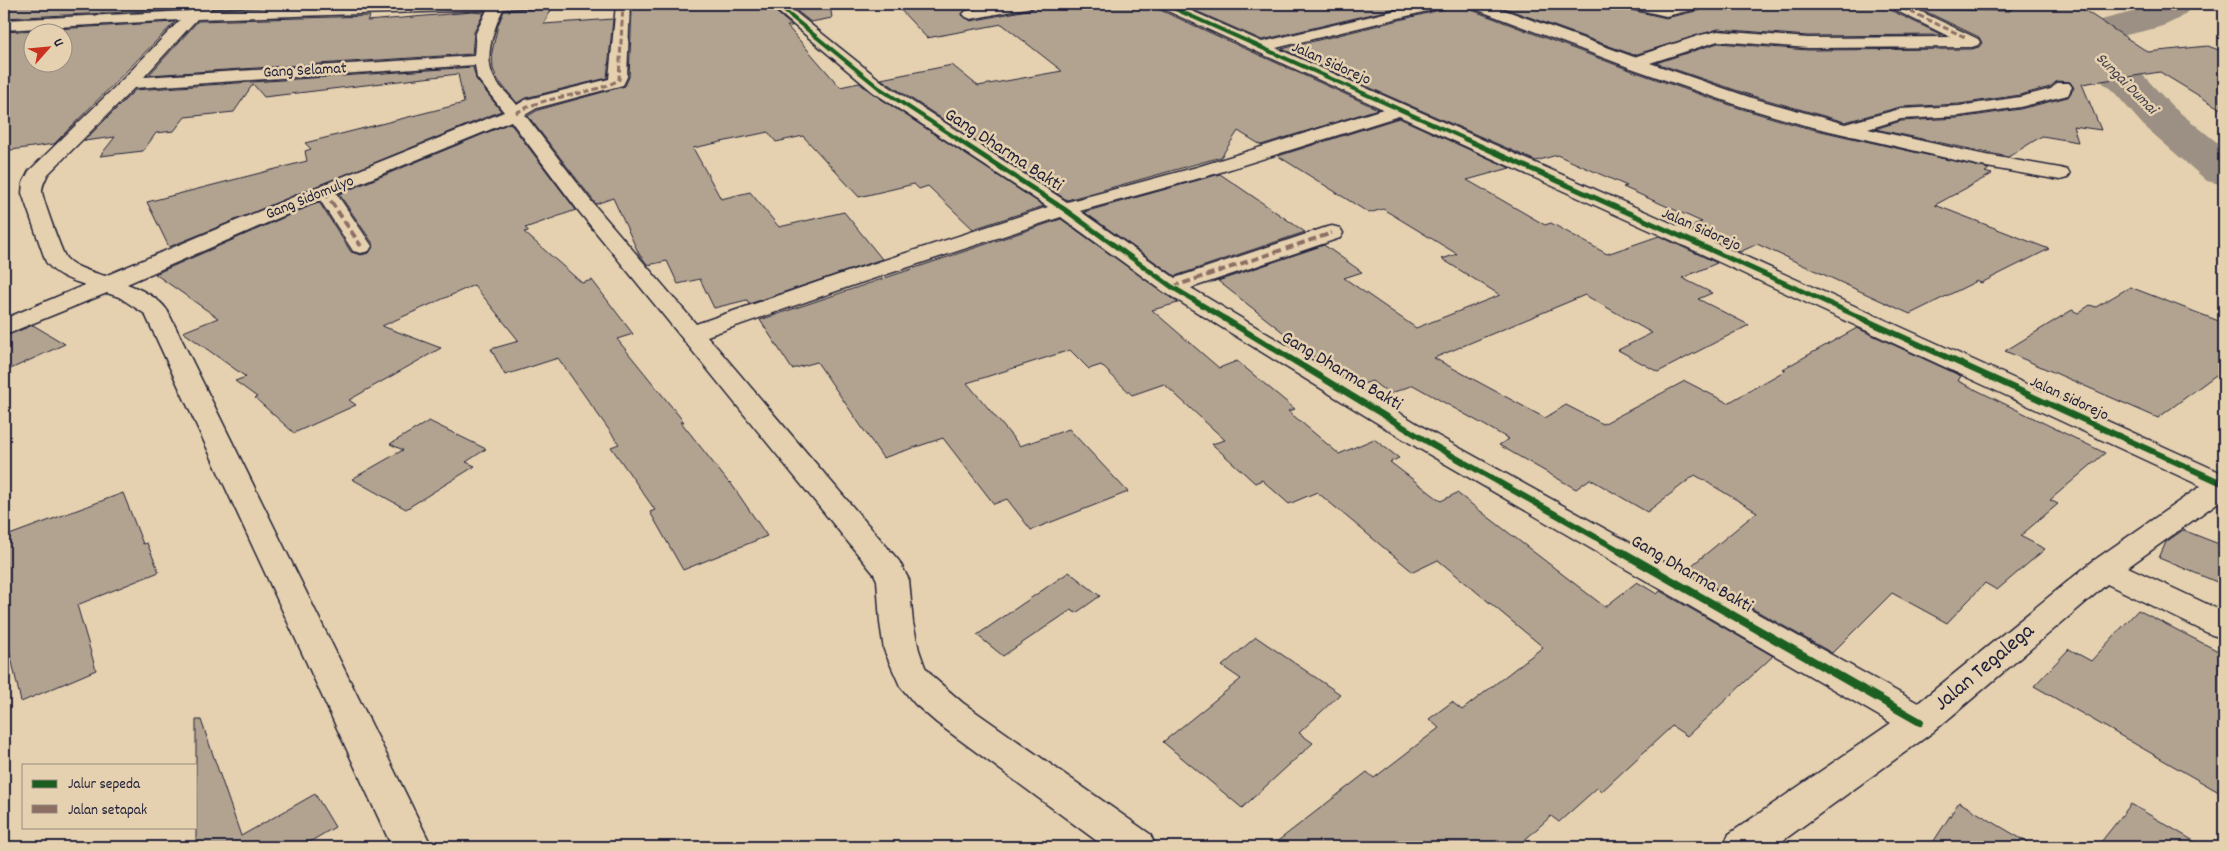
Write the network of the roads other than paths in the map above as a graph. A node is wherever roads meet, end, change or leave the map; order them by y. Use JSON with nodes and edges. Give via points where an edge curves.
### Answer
{"nodes":[{"id":1,"x":510,"y":4,"type":"edge"},
{"id":2,"x":623,"y":4,"type":"edge"},
{"id":3,"x":776,"y":4,"type":"edge"},
{"id":4,"x":1026,"y":4,"type":"edge"},
{"id":5,"x":1164,"y":4,"type":"edge"},
{"id":6,"x":1439,"y":4,"type":"edge"},
{"id":7,"x":1475,"y":4,"type":"edge"},
{"id":8,"x":1632,"y":4,"type":"edge"},
{"id":9,"x":1700,"y":4,"type":"edge"},
{"id":10,"x":1894,"y":4,"type":"edge"},
{"id":11,"x":1941,"y":4,"type":"edge"},
{"id":12,"x":2007,"y":4,"type":"edge"},
{"id":13,"x":390,"y":6,"type":"edge"},
{"id":14,"x":200,"y":9,"type":"edge"},
{"id":15,"x":971,"y":14,"type":"dead end"},
{"id":16,"x":4,"y":25,"type":"edge"},
{"id":17,"x":1261,"y":47,"type":"junction"},
{"id":18,"x":482,"y":60,"type":"junction"},
{"id":19,"x":1634,"y":63,"type":"junction"},
{"id":20,"x":129,"y":83,"type":"junction"},
{"id":21,"x":2063,"y":87,"type":"dead end"},
{"id":22,"x":1399,"y":110,"type":"junction"},
{"id":23,"x":516,"y":113,"type":"junction"},
{"id":24,"x":1848,"y":128,"type":"junction"},
{"id":25,"x":2060,"y":174,"type":"dead end"},
{"id":26,"x":324,"y":191,"type":"junction"},
{"id":27,"x":1064,"y":208,"type":"junction"},
{"id":28,"x":1332,"y":233,"type":"dead end"},
{"id":29,"x":361,"y":246,"type":"dead end"},
{"id":30,"x":106,"y":284,"type":"junction"},
{"id":31,"x":1172,"y":287,"type":"junction"},
{"id":32,"x":4,"y":328,"type":"edge"},
{"id":33,"x":693,"y":333,"type":"junction"},
{"id":34,"x":2224,"y":485,"type":"edge"},
{"id":35,"x":2104,"y":569,"type":"junction"},
{"id":36,"x":2224,"y":626,"type":"edge"},
{"id":37,"x":1920,"y":722,"type":"junction"},
{"id":38,"x":412,"y":847,"type":"edge"},
{"id":39,"x":1136,"y":847,"type":"edge"},
{"id":40,"x":1743,"y":847,"type":"edge"}],
"edges":[{"from":1,"to":13,"type":"street"},
{"from":1,"to":18,"type":"street","via":[[484,33]]},
{"from":2,"to":23,"type":"street","name":"Gang Sidomulyo","via":[[619,80],[606,87],[531,104]]},
{"from":3,"to":27,"type":"street","name":"Gang Dharma Bakti","via":[[879,88]]},
{"from":4,"to":15,"type":"street"},
{"from":5,"to":17,"type":"street","name":"Jalan Sidorejo"},
{"from":6,"to":17,"type":"street"},
{"from":7,"to":19,"type":"street"},
{"from":8,"to":9,"type":"street","via":[[1666,12]]},
{"from":10,"to":19,"type":"street","via":[[1972,42],[1808,43],[1718,36]]},
{"from":11,"to":12,"type":"street"},
{"from":13,"to":14,"type":"street"},
{"from":14,"to":16,"type":"street"},
{"from":14,"to":20,"type":"street"},
{"from":17,"to":22,"type":"street","name":"Jalan Sidorejo"},
{"from":18,"to":20,"type":"street","name":"Gang Selamat"},
{"from":18,"to":23,"type":"street","via":[[484,78]]},
{"from":19,"to":24,"type":"street","via":[[1746,102],[1810,121]]},
{"from":20,"to":30,"type":"street","via":[[39,171],[33,183],[35,204],[58,262],[72,272]]},
{"from":21,"to":24,"type":"street","via":[[2057,93],[2020,102],[1959,111],[1900,114]]},
{"from":22,"to":27,"type":"street","via":[[1204,171]]},
{"from":22,"to":34,"type":"street","name":"Jalan Sidorejo"},
{"from":23,"to":26,"type":"street","name":"Gang Sidomulyo"},
{"from":23,"to":33,"type":"street","via":[[584,205]]},
{"from":24,"to":25,"type":"street","via":[[1981,160]]},
{"from":26,"to":29,"type":"street"},
{"from":26,"to":30,"type":"street","name":"Gang Sidomulyo"},
{"from":27,"to":31,"type":"street","name":"Gang Dharma Bakti"},
{"from":27,"to":33,"type":"street"},
{"from":28,"to":31,"type":"street"},
{"from":30,"to":32,"type":"street","name":"Gang Sidomulyo"},
{"from":30,"to":38,"type":"street","via":[[127,292],[155,310]]},
{"from":31,"to":37,"type":"street","name":"Gang Dharma Bakti","via":[[1428,442]]},
{"from":33,"to":39,"type":"street","via":[[888,569],[893,580],[902,654],[922,688],[950,713]]},
{"from":34,"to":35,"type":"street","name":"Jalan Tegalega"},
{"from":35,"to":36,"type":"street"},
{"from":35,"to":37,"type":"street","name":"Jalan Tegalega"},
{"from":37,"to":40,"type":"street","name":"Jalan Tegalega"}]}
